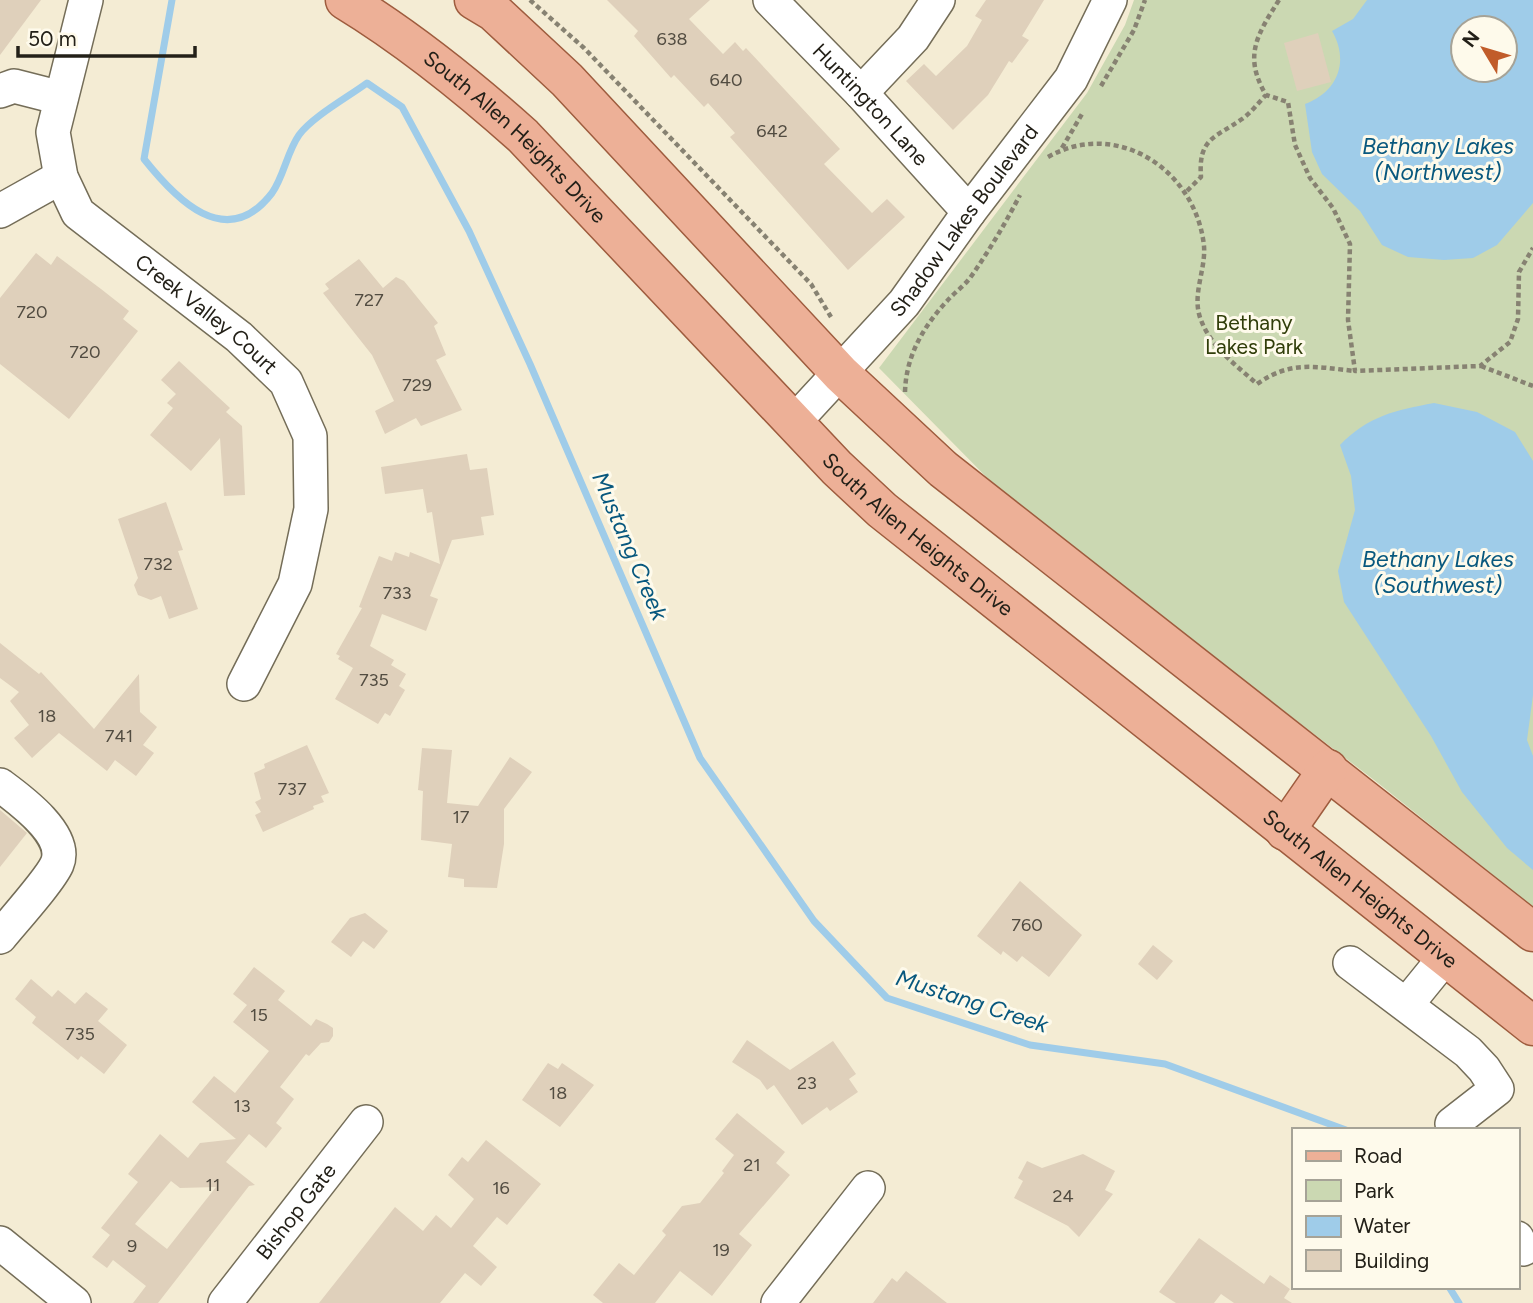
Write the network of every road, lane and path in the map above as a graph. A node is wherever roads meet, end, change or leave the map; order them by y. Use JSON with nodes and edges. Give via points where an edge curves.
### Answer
{"nodes":[{"id":1,"x":86,"y":0,"type":"edge"},
{"id":2,"x":345,"y":0,"type":"edge"},
{"id":3,"x":474,"y":0,"type":"edge"},
{"id":4,"x":530,"y":0,"type":"edge"},
{"id":5,"x":770,"y":0,"type":"edge"},
{"id":6,"x":938,"y":0,"type":"edge"},
{"id":7,"x":1110,"y":0,"type":"edge"},
{"id":8,"x":1279,"y":0,"type":"edge"},
{"id":9,"x":0,"y":91,"type":"edge"},
{"id":10,"x":861,"y":93,"type":"junction"},
{"id":11,"x":1266,"y":95,"type":"junction"},
{"id":12,"x":61,"y":98,"type":"junction"},
{"id":13,"x":1041,"y":163,"type":"dead end"},
{"id":14,"x":61,"y":177,"type":"junction"},
{"id":15,"x":1186,"y":191,"type":"junction"},
{"id":16,"x":1021,"y":193,"type":"dead end"},
{"id":17,"x":1,"y":208,"type":"edge"},
{"id":18,"x":969,"y":212,"type":"junction"},
{"id":19,"x":1533,"y":247,"type":"edge"},
{"id":20,"x":836,"y":326,"type":"dead end"},
{"id":21,"x":1480,"y":366,"type":"junction"},
{"id":22,"x":1354,"y":371,"type":"junction"},
{"id":23,"x":841,"y":374,"type":"junction"},
{"id":24,"x":1533,"y":386,"type":"edge"},
{"id":25,"x":905,"y":405,"type":"dead end"},
{"id":26,"x":794,"y":422,"type":"junction"},
{"id":27,"x":244,"y":684,"type":"dead end"},
{"id":28,"x":1328,"y":769,"type":"junction"},
{"id":29,"x":0,"y":785,"type":"edge"},
{"id":30,"x":1285,"y":831,"type":"junction"},
{"id":31,"x":1533,"y":932,"type":"edge"},
{"id":32,"x":0,"y":937,"type":"edge"},
{"id":33,"x":1350,"y":963,"type":"dead end"},
{"id":34,"x":1455,"y":963,"type":"junction"},
{"id":35,"x":1416,"y":1011,"type":"junction"},
{"id":36,"x":1533,"y":1026,"type":"edge"},
{"id":37,"x":366,"y":1122,"type":"dead end"},
{"id":38,"x":1455,"y":1128,"type":"edge"},
{"id":39,"x":868,"y":1188,"type":"dead end"},
{"id":40,"x":0,"y":1243,"type":"edge"},
{"id":41,"x":74,"y":1303,"type":"edge"},
{"id":42,"x":225,"y":1303,"type":"edge"},
{"id":43,"x":778,"y":1303,"type":"edge"}],
"edges":[{"from":1,"to":12,"type":"street","name":"Creek Valley Court"},
{"from":2,"to":26,"type":"main road","name":"South Allen Heights Drive","via":[[395,30],[523,135]]},
{"from":3,"to":23,"type":"main road","via":[[494,12],[567,80]]},
{"from":4,"to":20,"type":"path","via":[[584,47],[811,284]]},
{"from":5,"to":10,"type":"street","name":"Huntington Lane"},
{"from":6,"to":10,"type":"street","via":[[913,38]]},
{"from":7,"to":18,"type":"street","name":"Shadow Lakes Boulevard","via":[[1071,79]]},
{"from":8,"to":11,"type":"path","via":[[1252,56],[1256,78]]},
{"from":9,"to":12,"type":"street","via":[[14,86]]},
{"from":10,"to":18,"type":"street","name":"Huntington Lane"},
{"from":11,"to":15,"type":"path","via":[[1245,117],[1208,140],[1199,158],[1201,177]]},
{"from":11,"to":22,"type":"path","via":[[1288,102],[1295,145],[1350,244],[1348,320]]},
{"from":12,"to":14,"type":"street","name":"Creek Valley Court","via":[[52,132]]},
{"from":13,"to":15,"type":"path","via":[[1061,149],[1084,143],[1124,147],[1168,170]]},
{"from":14,"to":17,"type":"street"},
{"from":14,"to":27,"type":"street","name":"Creek Valley Court","via":[[78,213],[239,337],[286,382],[310,436],[311,509],[295,584]]},
{"from":15,"to":22,"type":"path","via":[[1196,211],[1204,248],[1199,318],[1212,342],[1257,384],[1296,365]]},
{"from":16,"to":25,"type":"path","via":[[968,281],[945,303],[918,341],[906,367]]},
{"from":18,"to":23,"type":"street","name":"Shadow Lakes Boulevard","via":[[904,303]]},
{"from":19,"to":21,"type":"path","via":[[1519,272],[1518,319],[1510,342]]},
{"from":21,"to":22,"type":"path"},
{"from":21,"to":24,"type":"path"},
{"from":23,"to":26,"type":"street","name":"Shadow Lakes Boulevard"},
{"from":23,"to":28,"type":"main road","via":[[943,469]]},
{"from":26,"to":30,"type":"main road","name":"South Allen Heights Drive","via":[[882,510]]},
{"from":28,"to":30,"type":"main road"},
{"from":28,"to":31,"type":"main road"},
{"from":29,"to":32,"type":"street","via":[[46,825],[57,846],[58,863]]},
{"from":30,"to":34,"type":"main road","name":"South Allen Heights Drive"},
{"from":33,"to":35,"type":"street"},
{"from":34,"to":35,"type":"street"},
{"from":34,"to":36,"type":"main road","name":"South Allen Heights Drive"},
{"from":35,"to":38,"type":"street","via":[[1468,1052],[1497,1089],[1452,1124]]},
{"from":37,"to":42,"type":"street","name":"Bishop Gate"},
{"from":39,"to":43,"type":"street"},
{"from":40,"to":41,"type":"street"}]}
